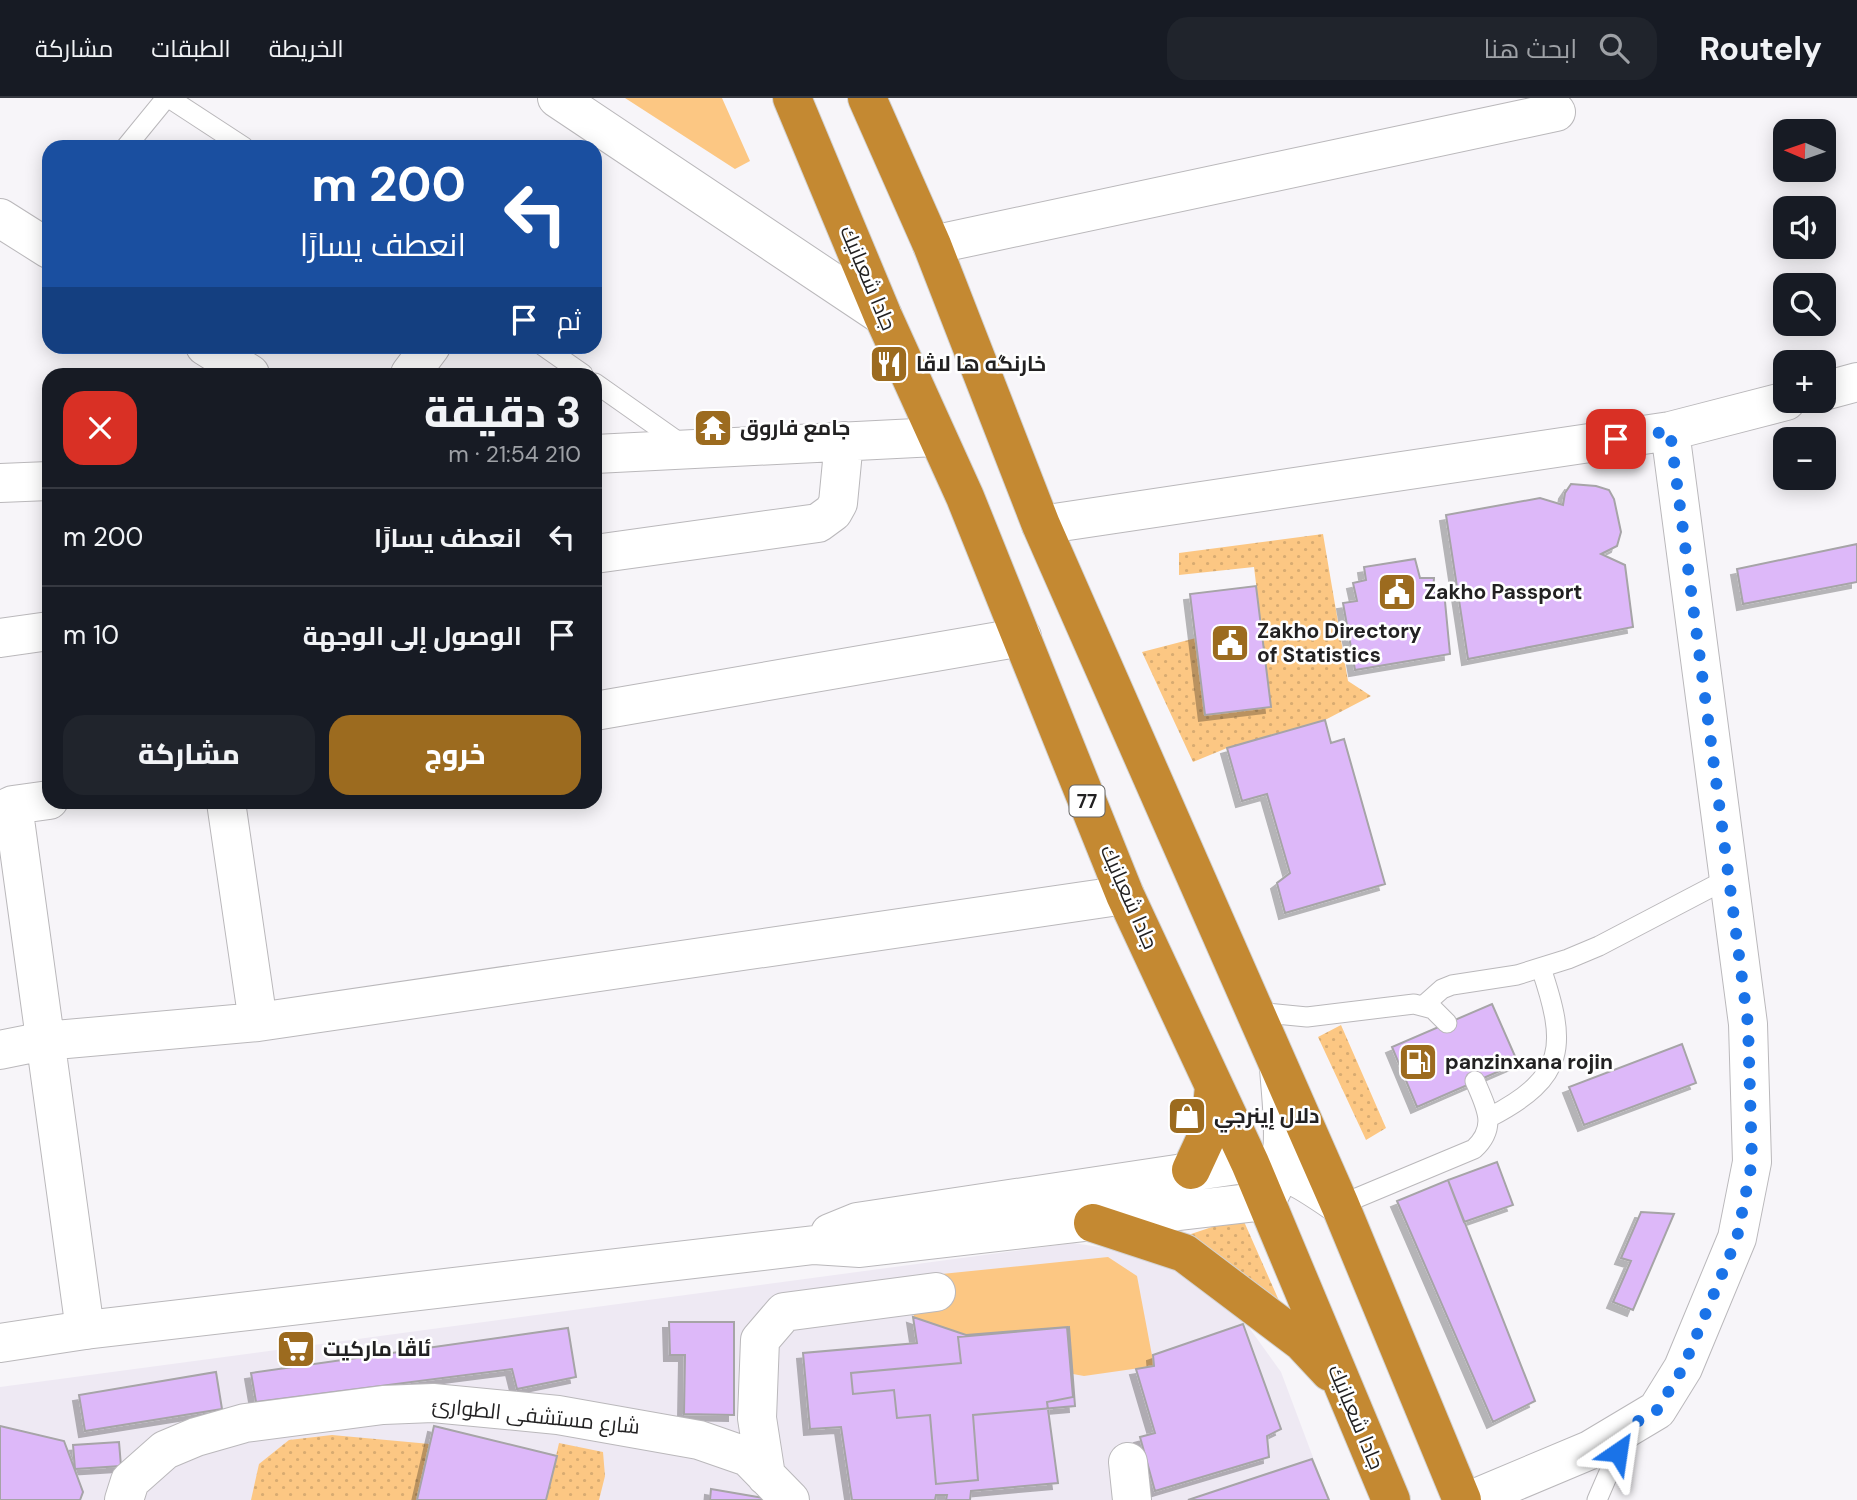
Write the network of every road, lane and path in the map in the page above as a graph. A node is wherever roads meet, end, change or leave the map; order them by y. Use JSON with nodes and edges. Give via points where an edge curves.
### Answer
{"nodes":[{"id":1,"x":167,"y":98,"type":"edge"},
{"id":2,"x":557,"y":98,"type":"edge"},
{"id":3,"x":792,"y":98,"type":"edge"},
{"id":4,"x":867,"y":98,"type":"edge"},
{"id":5,"x":1556,"y":112,"type":"dead end"},
{"id":6,"x":590,"y":136,"type":"edge"},
{"id":7,"x":133,"y":140,"type":"edge"},
{"id":8,"x":233,"y":140,"type":"edge"},
{"id":9,"x":602,"y":143,"type":"edge"},
{"id":10,"x":0,"y":218,"type":"edge"},
{"id":11,"x":42,"y":242,"type":"edge"},
{"id":12,"x":932,"y":245,"type":"junction"},
{"id":13,"x":883,"y":316,"type":"junction"},
{"id":14,"x":218,"y":354,"type":"edge"},
{"id":15,"x":554,"y":354,"type":"edge"},
{"id":16,"x":240,"y":368,"type":"edge"},
{"id":17,"x":574,"y":368,"type":"edge"},
{"id":18,"x":1857,"y":382,"type":"edge"},
{"id":19,"x":602,"y":388,"type":"edge"},
{"id":20,"x":1836,"y":388,"type":"edge"},
{"id":21,"x":1773,"y":404,"type":"edge"},
{"id":22,"x":1670,"y":431,"type":"junction"},
{"id":23,"x":936,"y":437,"type":"junction"},
{"id":24,"x":844,"y":441,"type":"junction"},
{"id":25,"x":688,"y":449,"type":"junction"},
{"id":26,"x":602,"y":454,"type":"edge"},
{"id":27,"x":42,"y":481,"type":"edge"},
{"id":28,"x":0,"y":483,"type":"edge"},
{"id":29,"x":1041,"y":525,"type":"junction"},
{"id":30,"x":602,"y":553,"type":"edge"},
{"id":31,"x":42,"y":632,"type":"edge"},
{"id":32,"x":1021,"y":637,"type":"junction"},
{"id":33,"x":0,"y":638,"type":"edge"},
{"id":34,"x":602,"y":710,"type":"edge"},
{"id":35,"x":21,"y":805,"type":"edge"},
{"id":36,"x":227,"y":809,"type":"edge"},
{"id":37,"x":1727,"y":879,"type":"junction"},
{"id":38,"x":1125,"y":895,"type":"junction"},
{"id":39,"x":1541,"y":968,"type":"junction"},
{"id":40,"x":1424,"y":1006,"type":"junction"},
{"id":41,"x":1256,"y":1012,"type":"junction"},
{"id":42,"x":258,"y":1022,"type":"junction"},
{"id":43,"x":1447,"y":1023,"type":"dead end"},
{"id":44,"x":44,"y":1041,"type":"junction"},
{"id":45,"x":0,"y":1050,"type":"edge"},
{"id":46,"x":1279,"y":1068,"type":"junction"},
{"id":47,"x":1475,"y":1082,"type":"dead end"},
{"id":48,"x":1214,"y":1084,"type":"junction"},
{"id":49,"x":1490,"y":1117,"type":"junction"},
{"id":50,"x":1191,"y":1170,"type":"junction"},
{"id":51,"x":1265,"y":1177,"type":"junction"},
{"id":52,"x":1340,"y":1205,"type":"junction"},
{"id":53,"x":1093,"y":1223,"type":"junction"},
{"id":54,"x":814,"y":1245,"type":"junction"},
{"id":55,"x":936,"y":1292,"type":"dead end"},
{"id":56,"x":85,"y":1330,"type":"junction"},
{"id":57,"x":0,"y":1343,"type":"edge"},
{"id":58,"x":1344,"y":1388,"type":"junction"},
{"id":59,"x":1628,"y":1427,"type":"junction"},
{"id":60,"x":1128,"y":1462,"type":"dead end"},
{"id":61,"x":778,"y":1488,"type":"edge"},
{"id":62,"x":124,"y":1500,"type":"edge"},
{"id":63,"x":1132,"y":1500,"type":"edge"},
{"id":64,"x":1391,"y":1500,"type":"edge"},
{"id":65,"x":1462,"y":1500,"type":"edge"},
{"id":66,"x":1471,"y":1500,"type":"edge"},
{"id":67,"x":1597,"y":1500,"type":"edge"}],
"edges":[{"from":1,"to":7,"type":"lane"},
{"from":1,"to":8,"type":"lane"},
{"from":2,"to":6,"type":"street"},
{"from":3,"to":13,"type":"highway","name":"جادا شعبانيك","number":"77"},
{"from":4,"to":12,"type":"highway"},
{"from":5,"to":12,"type":"street"},
{"from":9,"to":13,"type":"street"},
{"from":10,"to":11,"type":"street"},
{"from":12,"to":29,"type":"highway"},
{"from":13,"to":23,"type":"highway","name":"جادا شعبانيك","number":"77"},
{"from":14,"to":16,"type":"street"},
{"from":15,"to":17,"type":"lane"},
{"from":18,"to":20,"type":"street"},
{"from":19,"to":25,"type":"lane"},
{"from":21,"to":22,"type":"street"},
{"from":22,"to":29,"type":"street"},
{"from":22,"to":37,"type":"street"},
{"from":23,"to":24,"type":"street"},
{"from":23,"to":32,"type":"highway","name":"جادا شعبانيك","number":"77"},
{"from":24,"to":25,"type":"street"},
{"from":24,"to":30,"type":"street","via":[[838,503],[818,523]]},
{"from":25,"to":26,"type":"street"},
{"from":27,"to":28,"type":"street"},
{"from":29,"to":41,"type":"highway"},
{"from":31,"to":33,"type":"street"},
{"from":32,"to":34,"type":"street"},
{"from":32,"to":38,"type":"highway","name":"جادا شعبانيك","number":"77"},
{"from":35,"to":44,"type":"street"},
{"from":36,"to":42,"type":"street"},
{"from":37,"to":39,"type":"lane","via":[[1599,946]]},
{"from":37,"to":59,"type":"street","via":[[1748,1024],[1752,1162],[1737,1238],[1683,1368],[1657,1410]]},
{"from":38,"to":42,"type":"street"},
{"from":38,"to":48,"type":"highway","name":"جادا شعبانيك","number":"77"},
{"from":39,"to":40,"type":"lane","via":[[1452,985]]},
{"from":39,"to":49,"type":"lane","via":[[1556,1012],[1555,1056],[1531,1092]]},
{"from":40,"to":41,"type":"lane","via":[[1307,1017]]},
{"from":40,"to":43,"type":"lane"},
{"from":41,"to":46,"type":"highway"},
{"from":42,"to":44,"type":"street"},
{"from":44,"to":45,"type":"street"},
{"from":44,"to":56,"type":"street"},
{"from":46,"to":51,"type":"street"},
{"from":46,"to":52,"type":"highway"},
{"from":47,"to":49,"type":"lane"},
{"from":48,"to":50,"type":"highway","via":[[1210,1129]]},
{"from":48,"to":51,"type":"highway","name":"جادا شعبانيك","number":"77"},
{"from":49,"to":52,"type":"lane","via":[[1483,1141],[1474,1149]]},
{"from":50,"to":51,"type":"street"},
{"from":50,"to":54,"type":"street","via":[[857,1222],[834,1230]]},
{"from":51,"to":52,"type":"street","via":[[1303,1179]]},
{"from":51,"to":53,"type":"street"},
{"from":51,"to":58,"type":"highway","name":"جادا شعبانيك","number":"77"},
{"from":52,"to":65,"type":"highway"},
{"from":53,"to":54,"type":"street","via":[[860,1248]]},
{"from":53,"to":58,"type":"highway","via":[[1184,1254],[1302,1342]]},
{"from":54,"to":56,"type":"street"},
{"from":55,"to":61,"type":"street","via":[[784,1312],[760,1340],[757,1418]]},
{"from":56,"to":57,"type":"street"},
{"from":58,"to":64,"type":"highway","name":"جادا شعبانيك","number":"77"},
{"from":59,"to":66,"type":"street","via":[[1590,1450]]},
{"from":59,"to":67,"type":"lane"},
{"from":60,"to":63,"type":"street"},
{"from":61,"to":62,"type":"street","name":"شارع مستشفى الطوارئ","via":[[748,1457],[699,1440],[558,1415],[433,1403],[245,1423],[196,1437],[165,1450],[130,1481]]}]}
